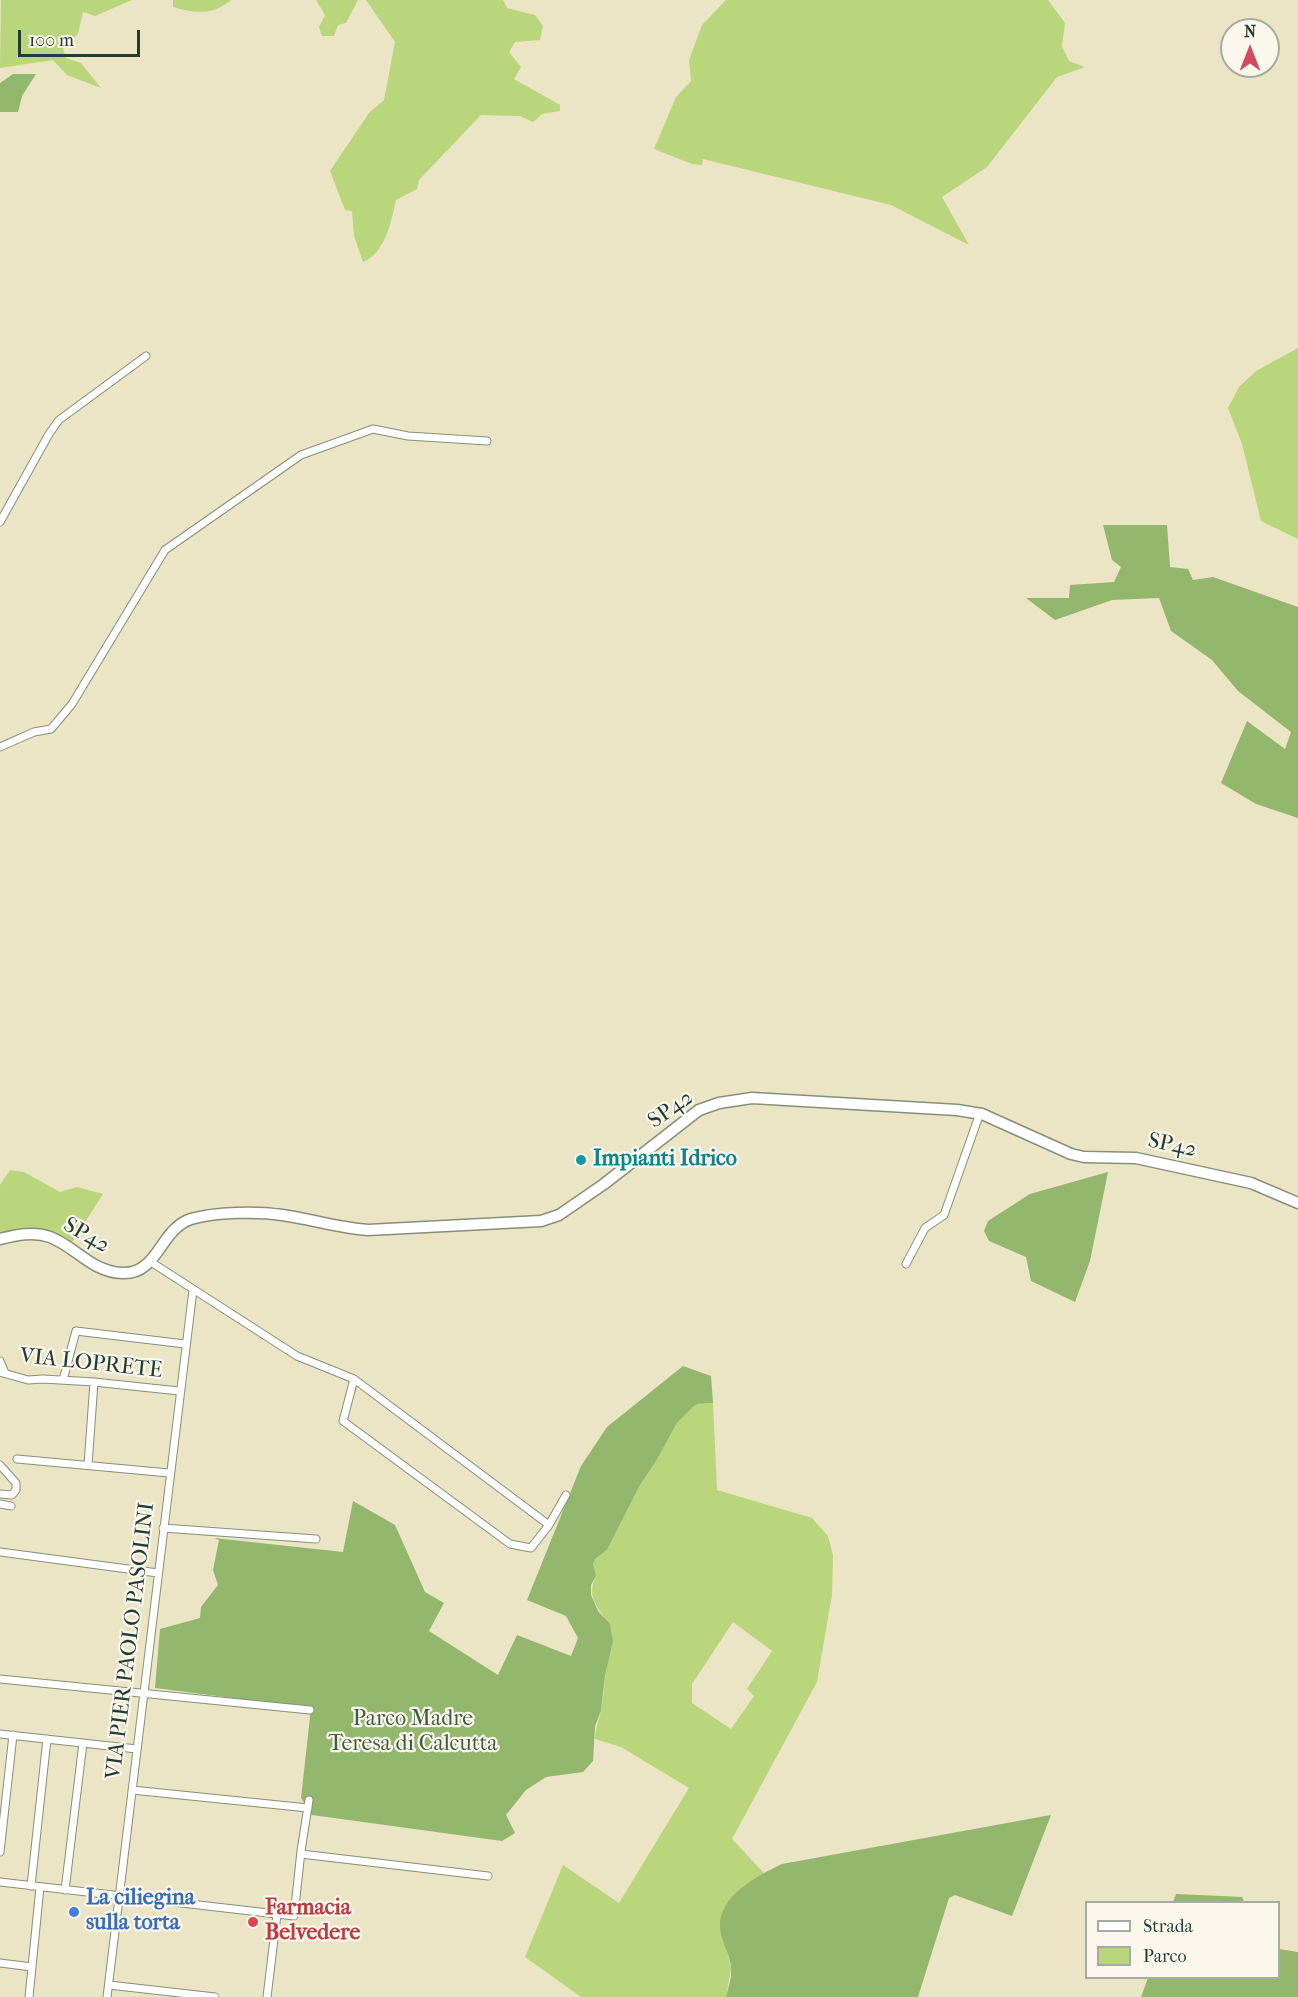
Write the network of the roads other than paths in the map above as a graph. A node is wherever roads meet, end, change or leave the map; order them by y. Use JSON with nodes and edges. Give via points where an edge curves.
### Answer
{"nodes":[{"id":1,"x":146,"y":356,"type":"dead end"},
{"id":2,"x":488,"y":441,"type":"dead end"},
{"id":3,"x":0,"y":522,"type":"edge"},
{"id":4,"x":0,"y":747,"type":"edge"},
{"id":5,"x":980,"y":1113,"type":"junction"},
{"id":6,"x":1298,"y":1203,"type":"edge"},
{"id":7,"x":0,"y":1239,"type":"edge"},
{"id":8,"x":151,"y":1262,"type":"junction"},
{"id":9,"x":906,"y":1264,"type":"dead end"},
{"id":10,"x":193,"y":1290,"type":"junction"},
{"id":11,"x":185,"y":1344,"type":"junction"},
{"id":12,"x":0,"y":1361,"type":"edge"},
{"id":13,"x":3,"y":1373,"type":"edge"},
{"id":14,"x":354,"y":1379,"type":"junction"},
{"id":15,"x":63,"y":1380,"type":"junction"},
{"id":16,"x":94,"y":1382,"type":"junction"},
{"id":17,"x":179,"y":1391,"type":"junction"},
{"id":18,"x":17,"y":1458,"type":"dead end"},
{"id":19,"x":0,"y":1465,"type":"edge"},
{"id":20,"x":88,"y":1465,"type":"junction"},
{"id":21,"x":169,"y":1473,"type":"junction"},
{"id":22,"x":0,"y":1494,"type":"edge"},
{"id":23,"x":566,"y":1495,"type":"dead end"},
{"id":24,"x":0,"y":1504,"type":"edge"},
{"id":25,"x":11,"y":1506,"type":"dead end"},
{"id":26,"x":549,"y":1525,"type":"junction"},
{"id":27,"x":163,"y":1528,"type":"junction"},
{"id":28,"x":316,"y":1539,"type":"dead end"},
{"id":29,"x":0,"y":1552,"type":"edge"},
{"id":30,"x":158,"y":1573,"type":"junction"},
{"id":31,"x":0,"y":1678,"type":"edge"},
{"id":32,"x":143,"y":1693,"type":"junction"},
{"id":33,"x":310,"y":1710,"type":"dead end"},
{"id":34,"x":0,"y":1734,"type":"edge"},
{"id":35,"x":13,"y":1735,"type":"junction"},
{"id":36,"x":47,"y":1739,"type":"junction"},
{"id":37,"x":83,"y":1743,"type":"junction"},
{"id":38,"x":137,"y":1749,"type":"junction"},
{"id":39,"x":132,"y":1790,"type":"junction"},
{"id":40,"x":0,"y":1852,"type":"edge"},
{"id":41,"x":301,"y":1854,"type":"junction"},
{"id":42,"x":488,"y":1876,"type":"dead end"},
{"id":43,"x":0,"y":1882,"type":"edge"},
{"id":44,"x":31,"y":1886,"type":"junction"},
{"id":45,"x":40,"y":1887,"type":"junction"},
{"id":46,"x":65,"y":1890,"type":"junction"},
{"id":47,"x":119,"y":1896,"type":"junction"},
{"id":48,"x":277,"y":1914,"type":"junction"},
{"id":49,"x":0,"y":1963,"type":"edge"},
{"id":50,"x":32,"y":1967,"type":"junction"},
{"id":51,"x":109,"y":1985,"type":"junction"},
{"id":52,"x":189,"y":1995,"type":"edge"},
{"id":53,"x":29,"y":1997,"type":"edge"},
{"id":54,"x":107,"y":1997,"type":"edge"},
{"id":55,"x":215,"y":1997,"type":"edge"},
{"id":56,"x":267,"y":1997,"type":"edge"}],
"edges":[{"from":1,"to":3,"type":"street","via":[[59,420]]},
{"from":2,"to":4,"type":"street","via":[[408,436],[373,429],[301,455],[165,550],[72,704],[51,729]]},
{"from":5,"to":6,"type":"main road","name":"SP42","number":"SP42","via":[[1071,1154],[1136,1158],[1251,1183]]},
{"from":5,"to":8,"type":"main road","name":"SP42","number":"SP42","via":[[737,1099],[699,1110],[604,1184],[559,1215],[541,1221],[368,1230],[344,1229],[281,1215],[208,1216],[181,1223],[172,1230]]},
{"from":5,"to":9,"type":"street","via":[[944,1215],[925,1228]]},
{"from":7,"to":8,"type":"main road","name":"SP42","number":"SP42","via":[[31,1233],[50,1237],[90,1264],[123,1273],[134,1273]]},
{"from":8,"to":10,"type":"street"},
{"from":10,"to":11,"type":"street","name":"VIA PIER PAOLO PASOLINI"},
{"from":10,"to":14,"type":"street","via":[[297,1356]]},
{"from":11,"to":15,"type":"street","via":[[76,1331]]},
{"from":11,"to":17,"type":"street","name":"VIA PIER PAOLO PASOLINI"},
{"from":12,"to":13,"type":"street"},
{"from":13,"to":15,"type":"street","name":"VIA LOPRETE","via":[[28,1380]]},
{"from":14,"to":26,"type":"street"},
{"from":14,"to":26,"type":"street","via":[[343,1421],[510,1544],[531,1548]]},
{"from":15,"to":16,"type":"street","name":"VIA LOPRETE"},
{"from":16,"to":17,"type":"street","name":"VIA LOPRETE"},
{"from":16,"to":20,"type":"street"},
{"from":17,"to":21,"type":"street","name":"VIA PIER PAOLO PASOLINI"},
{"from":18,"to":20,"type":"street"},
{"from":19,"to":22,"type":"street","via":[[16,1483],[16,1490],[12,1495]]},
{"from":20,"to":21,"type":"street"},
{"from":21,"to":27,"type":"street","name":"VIA PIER PAOLO PASOLINI"},
{"from":23,"to":26,"type":"street"},
{"from":24,"to":25,"type":"street"},
{"from":27,"to":28,"type":"street"},
{"from":27,"to":30,"type":"street","name":"VIA PIER PAOLO PASOLINI"},
{"from":29,"to":30,"type":"street"},
{"from":30,"to":32,"type":"street","name":"VIA PIER PAOLO PASOLINI"},
{"from":31,"to":32,"type":"street"},
{"from":32,"to":33,"type":"street"},
{"from":32,"to":38,"type":"street","name":"VIA PIER PAOLO PASOLINI"},
{"from":34,"to":35,"type":"street"},
{"from":35,"to":36,"type":"street"},
{"from":35,"to":40,"type":"street"},
{"from":36,"to":37,"type":"street"},
{"from":36,"to":44,"type":"street"},
{"from":37,"to":38,"type":"street"},
{"from":37,"to":46,"type":"street"},
{"from":38,"to":39,"type":"street","name":"VIA PIER PAOLO PASOLINI"},
{"from":39,"to":41,"type":"street","via":[[309,1804]]},
{"from":39,"to":47,"type":"street","name":"VIA PIER PAOLO PASOLINI"},
{"from":41,"to":42,"type":"street"},
{"from":41,"to":48,"type":"street","via":[[294,1916]]},
{"from":43,"to":44,"type":"street"},
{"from":44,"to":45,"type":"street"},
{"from":45,"to":46,"type":"street"},
{"from":45,"to":50,"type":"street"},
{"from":46,"to":47,"type":"street"},
{"from":47,"to":48,"type":"street"},
{"from":47,"to":51,"type":"street","name":"VIA PIER PAOLO PASOLINI"},
{"from":48,"to":56,"type":"street"},
{"from":49,"to":50,"type":"street"},
{"from":50,"to":53,"type":"street"},
{"from":51,"to":52,"type":"street"},
{"from":51,"to":54,"type":"street","name":"VIA PIER PAOLO PASOLINI"},
{"from":52,"to":55,"type":"street"}]}
